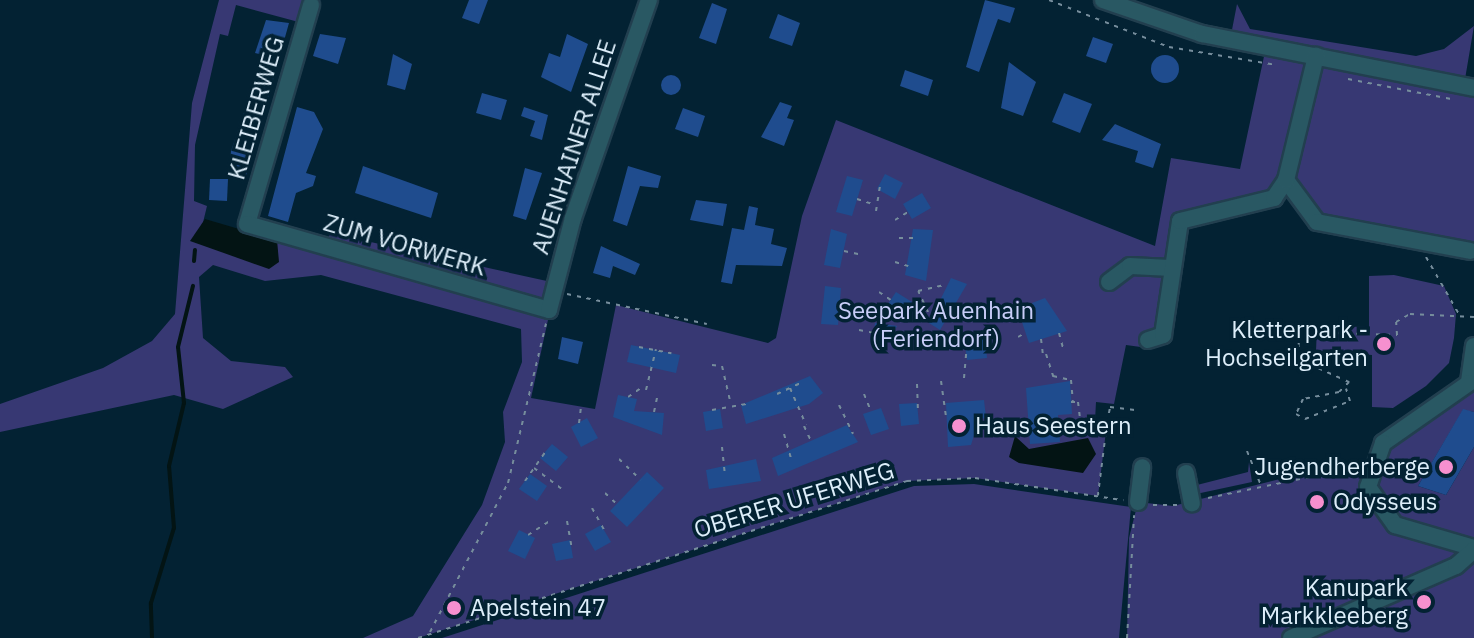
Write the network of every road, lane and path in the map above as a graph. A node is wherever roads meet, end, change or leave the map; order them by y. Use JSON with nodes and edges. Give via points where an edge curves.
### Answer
{"nodes":[{"id":1,"x":649,"y":0,"type":"edge"},
{"id":2,"x":1049,"y":0,"type":"edge"},
{"id":3,"x":1103,"y":0,"type":"edge"},
{"id":4,"x":311,"y":5,"type":"dead end"},
{"id":5,"x":1316,"y":56,"type":"junction"},
{"id":6,"x":1285,"y":63,"type":"dead end"},
{"id":7,"x":1344,"y":74,"type":"dead end"},
{"id":8,"x":1474,"y":88,"type":"edge"},
{"id":9,"x":1460,"y":100,"type":"dead end"},
{"id":10,"x":1286,"y":180,"type":"junction"},
{"id":11,"x":881,"y":181,"type":"dead end"},
{"id":12,"x":857,"y":199,"type":"dead end"},
{"id":13,"x":876,"y":205,"type":"junction"},
{"id":14,"x":876,"y":211,"type":"dead end"},
{"id":15,"x":908,"y":212,"type":"dead end"},
{"id":16,"x":895,"y":220,"type":"dead end"},
{"id":17,"x":247,"y":224,"type":"joint"},
{"id":18,"x":899,"y":238,"type":"dead end"},
{"id":19,"x":913,"y":238,"type":"dead end"},
{"id":20,"x":1428,"y":244,"type":"junction"},
{"id":21,"x":844,"y":251,"type":"dead end"},
{"id":22,"x":1470,"y":251,"type":"dead end"},
{"id":23,"x":863,"y":255,"type":"dead end"},
{"id":24,"x":895,"y":262,"type":"dead end"},
{"id":25,"x":908,"y":266,"type":"dead end"},
{"id":26,"x":1171,"y":268,"type":"junction"},
{"id":27,"x":1109,"y":282,"type":"dead end"},
{"id":28,"x":944,"y":285,"type":"dead end"},
{"id":29,"x":554,"y":291,"type":"junction"},
{"id":30,"x":879,"y":292,"type":"dead end"},
{"id":31,"x":891,"y":300,"type":"dead end"},
{"id":32,"x":840,"y":306,"type":"dead end"},
{"id":33,"x":860,"y":308,"type":"dead end"},
{"id":34,"x":549,"y":310,"type":"junction"},
{"id":35,"x":928,"y":312,"type":"dead end"},
{"id":36,"x":1461,"y":317,"type":"junction"},
{"id":37,"x":1474,"y":317,"type":"edge"},
{"id":38,"x":707,"y":324,"type":"dead end"},
{"id":39,"x":859,"y":330,"type":"dead end"},
{"id":40,"x":1266,"y":331,"type":"dead end"},
{"id":41,"x":874,"y":333,"type":"dead end"},
{"id":42,"x":1025,"y":333,"type":"dead end"},
{"id":43,"x":1059,"y":333,"type":"dead end"},
{"id":44,"x":1298,"y":333,"type":"junction"},
{"id":45,"x":1018,"y":337,"type":"dead end"},
{"id":46,"x":1041,"y":339,"type":"dead end"},
{"id":47,"x":1148,"y":340,"type":"dead end"},
{"id":48,"x":1474,"y":346,"type":"edge"},
{"id":49,"x":639,"y":347,"type":"dead end"},
{"id":50,"x":1063,"y":348,"type":"dead end"},
{"id":51,"x":656,"y":349,"type":"junction"},
{"id":52,"x":671,"y":353,"type":"dead end"},
{"id":53,"x":966,"y":353,"type":"dead end"},
{"id":54,"x":712,"y":365,"type":"dead end"},
{"id":55,"x":1053,"y":376,"type":"junction"},
{"id":56,"x":964,"y":378,"type":"dead end"},
{"id":57,"x":941,"y":381,"type":"dead end"},
{"id":58,"x":803,"y":382,"type":"dead end"},
{"id":59,"x":1055,"y":382,"type":"dead end"},
{"id":60,"x":917,"y":384,"type":"dead end"},
{"id":61,"x":1472,"y":384,"type":"edge"},
{"id":62,"x":641,"y":388,"type":"dead end"},
{"id":63,"x":790,"y":388,"type":"junction"},
{"id":64,"x":1346,"y":389,"type":"junction"},
{"id":65,"x":646,"y":390,"type":"dead end"},
{"id":66,"x":658,"y":393,"type":"dead end"},
{"id":67,"x":777,"y":394,"type":"dead end"},
{"id":68,"x":864,"y":394,"type":"dead end"},
{"id":69,"x":628,"y":397,"type":"dead end"},
{"id":70,"x":730,"y":400,"type":"dead end"},
{"id":71,"x":750,"y":403,"type":"dead end"},
{"id":72,"x":839,"y":405,"type":"dead end"},
{"id":73,"x":581,"y":407,"type":"dead end"},
{"id":74,"x":712,"y":410,"type":"dead end"},
{"id":75,"x":1135,"y":410,"type":"dead end"},
{"id":76,"x":871,"y":411,"type":"dead end"},
{"id":77,"x":654,"y":412,"type":"dead end"},
{"id":78,"x":918,"y":413,"type":"dead end"},
{"id":79,"x":946,"y":417,"type":"dead end"},
{"id":80,"x":579,"y":423,"type":"dead end"},
{"id":81,"x":1107,"y":423,"type":"junction"},
{"id":82,"x":784,"y":434,"type":"dead end"},
{"id":83,"x":853,"y":434,"type":"dead end"},
{"id":84,"x":811,"y":441,"type":"dead end"},
{"id":85,"x":722,"y":447,"type":"dead end"},
{"id":86,"x":546,"y":451,"type":"dead end"},
{"id":87,"x":1247,"y":451,"type":"dead end"},
{"id":88,"x":619,"y":459,"type":"dead end"},
{"id":89,"x":792,"y":462,"type":"dead end"},
{"id":90,"x":533,"y":467,"type":"junction"},
{"id":91,"x":1142,"y":467,"type":"dead end"},
{"id":92,"x":1371,"y":469,"type":"junction"},
{"id":93,"x":1186,"y":473,"type":"dead end"},
{"id":94,"x":725,"y":477,"type":"dead end"},
{"id":95,"x":641,"y":480,"type":"dead end"},
{"id":96,"x":525,"y":481,"type":"dead end"},
{"id":97,"x":1261,"y":485,"type":"junction"},
{"id":98,"x":565,"y":491,"type":"dead end"},
{"id":99,"x":605,"y":493,"type":"dead end"},
{"id":100,"x":1098,"y":496,"type":"junction"},
{"id":101,"x":1138,"y":502,"type":"junction"},
{"id":102,"x":1192,"y":503,"type":"junction"},
{"id":103,"x":617,"y":504,"type":"dead end"},
{"id":104,"x":592,"y":508,"type":"dead end"},
{"id":105,"x":551,"y":520,"type":"dead end"},
{"id":106,"x":567,"y":521,"type":"dead end"},
{"id":107,"x":606,"y":533,"type":"dead end"},
{"id":108,"x":528,"y":535,"type":"dead end"},
{"id":109,"x":572,"y":549,"type":"dead end"},
{"id":110,"x":1474,"y":549,"type":"edge"},
{"id":111,"x":430,"y":634,"type":"junction"},
{"id":112,"x":418,"y":638,"type":"edge"},
{"id":113,"x":426,"y":638,"type":"edge"},
{"id":114,"x":1127,"y":638,"type":"edge"},
{"id":115,"x":1291,"y":638,"type":"edge"}],
"edges":[{"from":1,"to":29,"type":"street","name":"AUENHAINER ALLEE"},
{"from":2,"to":6,"type":"path","via":[[1169,47],[1265,68]]},
{"from":3,"to":5,"type":"street","via":[[1202,34]]},
{"from":4,"to":17,"type":"street","name":"KLEIBERWEG"},
{"from":5,"to":8,"type":"street"},
{"from":5,"to":10,"type":"street"},
{"from":7,"to":9,"type":"path","via":[[1369,87]]},
{"from":10,"to":20,"type":"street","via":[[1317,222]]},
{"from":10,"to":26,"type":"street","via":[[1274,198],[1180,221]]},
{"from":11,"to":13,"type":"path"},
{"from":12,"to":13,"type":"path"},
{"from":13,"to":14,"type":"path"},
{"from":15,"to":16,"type":"path"},
{"from":17,"to":34,"type":"street","name":"ZUM VORWERK"},
{"from":18,"to":19,"type":"path"},
{"from":20,"to":22,"type":"street"},
{"from":20,"to":36,"type":"path","via":[[1425,265],[1438,268]]},
{"from":21,"to":23,"type":"path"},
{"from":24,"to":25,"type":"path"},
{"from":26,"to":27,"type":"street","via":[[1141,265],[1120,270]]},
{"from":26,"to":47,"type":"street","via":[[1163,335]]},
{"from":28,"to":35,"type":"path","via":[[918,291]]},
{"from":29,"to":34,"type":"street","name":"AUENHAINER ALLEE"},
{"from":29,"to":38,"type":"path"},
{"from":30,"to":31,"type":"path"},
{"from":32,"to":33,"type":"path"},
{"from":34,"to":111,"type":"path","via":[[508,483]]},
{"from":36,"to":37,"type":"path"},
{"from":36,"to":44,"type":"path","via":[[1410,314],[1396,322],[1397,335]]},
{"from":39,"to":41,"type":"path"},
{"from":40,"to":44,"type":"path"},
{"from":42,"to":45,"type":"path"},
{"from":43,"to":50,"type":"path"},
{"from":44,"to":64,"type":"path","via":[[1296,355],[1335,378],[1349,376]]},
{"from":46,"to":55,"type":"path"},
{"from":48,"to":61,"type":"street"},
{"from":49,"to":51,"type":"path"},
{"from":51,"to":52,"type":"path"},
{"from":51,"to":65,"type":"path"},
{"from":53,"to":56,"type":"path"},
{"from":54,"to":70,"type":"path","via":[[722,366]]},
{"from":55,"to":59,"type":"path"},
{"from":55,"to":81,"type":"path","via":[[1071,380],[1080,419]]},
{"from":57,"to":79,"type":"path"},
{"from":58,"to":63,"type":"path"},
{"from":60,"to":78,"type":"path"},
{"from":61,"to":92,"type":"street","via":[[1393,434]]},
{"from":62,"to":69,"type":"path"},
{"from":63,"to":67,"type":"path"},
{"from":63,"to":84,"type":"path"},
{"from":64,"to":64,"type":"path","via":[[1303,399],[1296,414],[1305,419],[1350,401]]},
{"from":66,"to":77,"type":"path"},
{"from":68,"to":76,"type":"path"},
{"from":71,"to":74,"type":"path"},
{"from":72,"to":83,"type":"path"},
{"from":73,"to":80,"type":"path"},
{"from":75,"to":81,"type":"path","via":[[1110,407]]},
{"from":81,"to":100,"type":"path"},
{"from":82,"to":89,"type":"path"},
{"from":85,"to":94,"type":"path"},
{"from":86,"to":90,"type":"path"},
{"from":87,"to":97,"type":"path"},
{"from":88,"to":95,"type":"path"},
{"from":90,"to":96,"type":"path"},
{"from":90,"to":98,"type":"path"},
{"from":91,"to":101,"type":"street"},
{"from":92,"to":97,"type":"path","name":"OBERER UFERWEG","via":[[1341,465]]},
{"from":92,"to":110,"type":"street","via":[[1372,502],[1395,525]]},
{"from":93,"to":102,"type":"street"},
{"from":97,"to":102,"type":"path","name":"OBERER UFERWEG"},
{"from":99,"to":103,"type":"path"},
{"from":100,"to":101,"type":"path","name":"OBERER UFERWEG"},
{"from":100,"to":111,"type":"path","name":"OBERER UFERWEG","via":[[975,478],[907,481]]},
{"from":101,"to":102,"type":"path","name":"OBERER UFERWEG"},
{"from":101,"to":114,"type":"path","via":[[1129,538]]},
{"from":104,"to":107,"type":"path"},
{"from":105,"to":108,"type":"path"},
{"from":106,"to":109,"type":"path"},
{"from":110,"to":115,"type":"street","via":[[1456,566]]},
{"from":111,"to":112,"type":"path","name":"OBERER UFERWEG"},
{"from":111,"to":113,"type":"path"}]}
